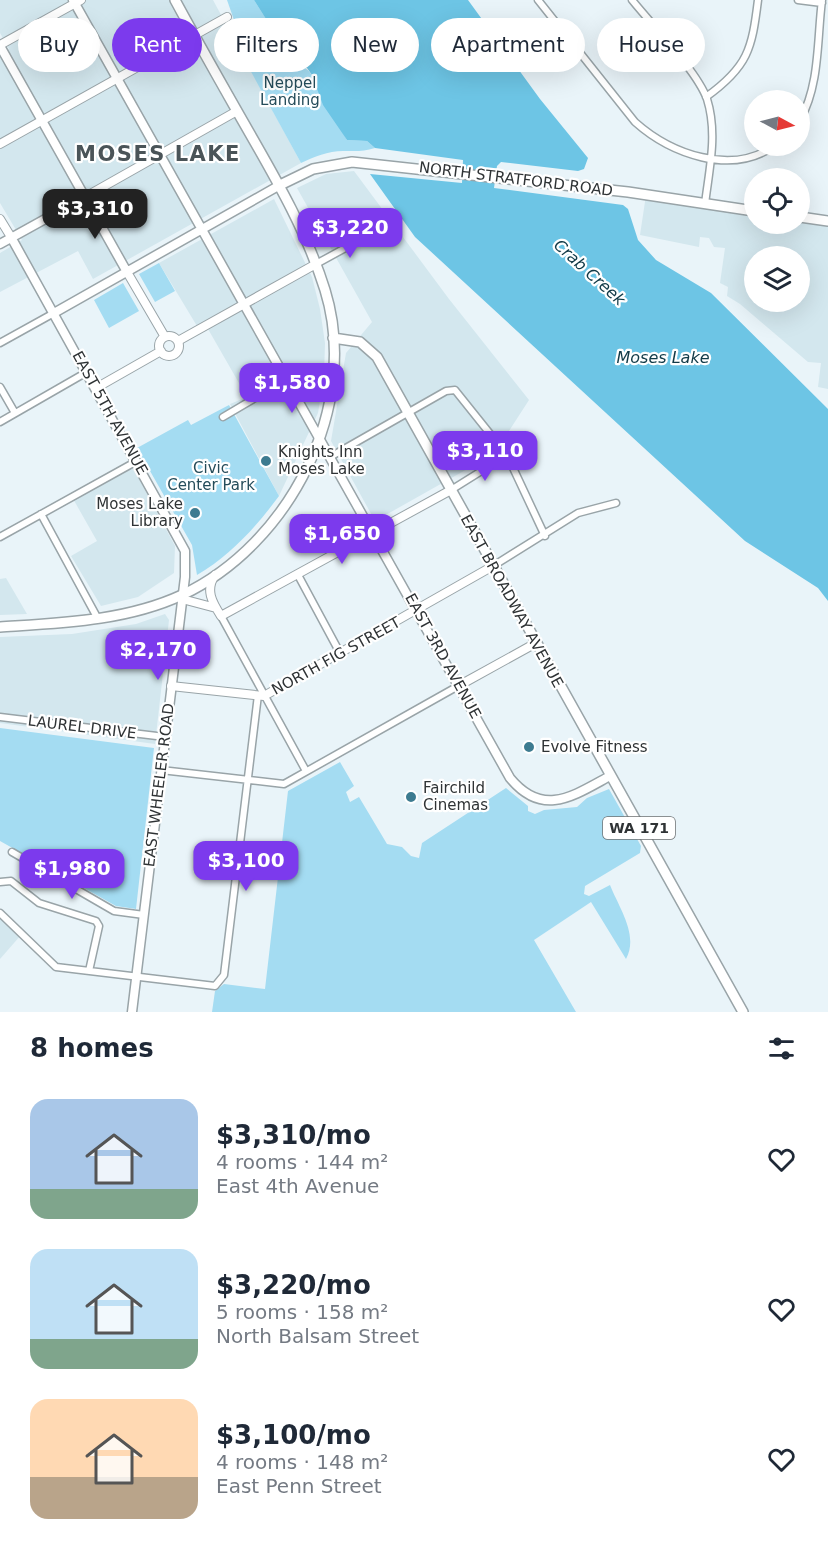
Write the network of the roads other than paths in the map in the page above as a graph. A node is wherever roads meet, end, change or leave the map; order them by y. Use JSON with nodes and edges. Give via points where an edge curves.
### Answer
{"nodes":[{"id":1,"x":175,"y":0,"type":"edge"},
{"id":2,"x":538,"y":0,"type":"edge"},
{"id":3,"x":632,"y":0,"type":"edge"},
{"id":4,"x":758,"y":0,"type":"edge"},
{"id":5,"x":798,"y":0,"type":"edge"},
{"id":6,"x":76,"y":1,"type":"edge"},
{"id":7,"x":822,"y":1,"type":"edge"},
{"id":8,"x":227,"y":17,"type":"dead end"},
{"id":9,"x":185,"y":18,"type":"edge"},
{"id":10,"x":202,"y":32,"type":"edge"},
{"id":11,"x":0,"y":46,"type":"edge"},
{"id":12,"x":202,"y":48,"type":"edge"},
{"id":13,"x":129,"y":72,"type":"edge"},
{"id":14,"x":118,"y":78,"type":"junction"},
{"id":15,"x":810,"y":96,"type":"edge"},
{"id":16,"x":706,"y":97,"type":"junction"},
{"id":17,"x":237,"y":111,"type":"junction"},
{"id":18,"x":42,"y":120,"type":"junction"},
{"id":19,"x":0,"y":144,"type":"edge"},
{"id":20,"x":160,"y":154,"type":"junction"},
{"id":21,"x":750,"y":156,"type":"edge"},
{"id":22,"x":711,"y":159,"type":"junction"},
{"id":23,"x":280,"y":185,"type":"junction"},
{"id":24,"x":85,"y":197,"type":"junction"},
{"id":25,"x":705,"y":204,"type":"junction"},
{"id":26,"x":744,"y":210,"type":"edge"},
{"id":27,"x":810,"y":218,"type":"edge"},
{"id":28,"x":0,"y":219,"type":"edge"},
{"id":29,"x":828,"y":221,"type":"edge"},
{"id":30,"x":203,"y":229,"type":"junction"},
{"id":31,"x":371,"y":234,"type":"dead end"},
{"id":32,"x":11,"y":237,"type":"junction"},
{"id":33,"x":0,"y":244,"type":"edge"},
{"id":34,"x":316,"y":264,"type":"junction"},
{"id":35,"x":127,"y":272,"type":"junction"},
{"id":36,"x":245,"y":304,"type":"junction"},
{"id":37,"x":54,"y":313,"type":"junction"},
{"id":38,"x":165,"y":337,"type":"junction"},
{"id":39,"x":333,"y":338,"type":"junction"},
{"id":40,"x":178,"y":341,"type":"junction"},
{"id":41,"x":0,"y":343,"type":"edge"},
{"id":42,"x":161,"y":351,"type":"junction"},
{"id":43,"x":87,"y":372,"type":"junction"},
{"id":44,"x":287,"y":379,"type":"junction"},
{"id":45,"x":0,"y":387,"type":"edge"},
{"id":46,"x":96,"y":388,"type":"junction"},
{"id":47,"x":15,"y":413,"type":"junction"},
{"id":48,"x":406,"y":413,"type":"junction"},
{"id":49,"x":223,"y":417,"type":"dead end"},
{"id":50,"x":0,"y":422,"type":"edge"},
{"id":51,"x":319,"y":437,"type":"junction"},
{"id":52,"x":507,"y":454,"type":"junction"},
{"id":53,"x":330,"y":457,"type":"junction"},
{"id":54,"x":137,"y":461,"type":"junction"},
{"id":55,"x":451,"y":490,"type":"junction"},
{"id":56,"x":616,"y":503,"type":"dead end"},
{"id":57,"x":41,"y":514,"type":"junction"},
{"id":58,"x":374,"y":533,"type":"junction"},
{"id":59,"x":545,"y":536,"type":"junction"},
{"id":60,"x":0,"y":537,"type":"edge"},
{"id":61,"x":493,"y":567,"type":"junction"},
{"id":62,"x":215,"y":574,"type":"junction"},
{"id":63,"x":298,"y":575,"type":"junction"},
{"id":64,"x":182,"y":597,"type":"junction"},
{"id":65,"x":216,"y":608,"type":"junction"},
{"id":66,"x":417,"y":610,"type":"junction"},
{"id":67,"x":221,"y":616,"type":"junction"},
{"id":68,"x":98,"y":619,"type":"junction"},
{"id":69,"x":0,"y":627,"type":"edge"},
{"id":70,"x":536,"y":643,"type":"junction"},
{"id":71,"x":340,"y":653,"type":"junction"},
{"id":72,"x":460,"y":685,"type":"junction"},
{"id":73,"x":171,"y":686,"type":"junction"},
{"id":74,"x":261,"y":696,"type":"junction"},
{"id":75,"x":0,"y":717,"type":"edge"},
{"id":76,"x":165,"y":737,"type":"junction"},
{"id":77,"x":160,"y":770,"type":"junction"},
{"id":78,"x":306,"y":771,"type":"junction"},
{"id":79,"x":610,"y":776,"type":"junction"},
{"id":80,"x":248,"y":781,"type":"junction"},
{"id":81,"x":12,"y":852,"type":"dead end"},
{"id":82,"x":0,"y":882,"type":"edge"},
{"id":83,"x":0,"y":913,"type":"edge"},
{"id":84,"x":144,"y":915,"type":"junction"},
{"id":85,"x":89,"y":971,"type":"junction"},
{"id":86,"x":136,"y":976,"type":"junction"},
{"id":87,"x":132,"y":1012,"type":"edge"},
{"id":88,"x":742,"y":1012,"type":"edge"}],
"edges":[{"from":1,"to":9,"type":"main road"},
{"from":2,"to":22,"type":"street","via":[[651,137],[670,148]]},
{"from":3,"to":16,"type":"street"},
{"from":4,"to":16,"type":"street","via":[[753,40],[742,65]]},
{"from":5,"to":7,"type":"street"},
{"from":6,"to":11,"type":"street"},
{"from":6,"to":14,"type":"main road","name":"EAST 3RD AVENUE"},
{"from":7,"to":15,"type":"street"},
{"from":8,"to":10,"type":"street"},
{"from":11,"to":18,"type":"main road"},
{"from":12,"to":17,"type":"main road"},
{"from":13,"to":14,"type":"street"},
{"from":14,"to":18,"type":"street"},
{"from":14,"to":20,"type":"main road","name":"EAST 3RD AVENUE"},
{"from":16,"to":22,"type":"street"},
{"from":17,"to":20,"type":"street"},
{"from":17,"to":23,"type":"main road"},
{"from":18,"to":19,"type":"street"},
{"from":18,"to":24,"type":"main road"},
{"from":20,"to":24,"type":"street"},
{"from":20,"to":30,"type":"main road","name":"EAST 3RD AVENUE"},
{"from":21,"to":22,"type":"street"},
{"from":22,"to":25,"type":"street"},
{"from":23,"to":25,"type":"main road","name":"NORTH STRATFORD ROAD","via":[[313,169],[352,162],[506,177]]},
{"from":23,"to":30,"type":"main road"},
{"from":23,"to":34,"type":"main road"},
{"from":24,"to":32,"type":"main road"},
{"from":24,"to":35,"type":"main road"},
{"from":25,"to":26,"type":"main road","name":"NORTH STRATFORD ROAD"},
{"from":27,"to":29,"type":"main road"},
{"from":28,"to":32,"type":"street"},
{"from":30,"to":35,"type":"main road"},
{"from":30,"to":36,"type":"main road","name":"EAST 3RD AVENUE"},
{"from":31,"to":34,"type":"street"},
{"from":32,"to":33,"type":"main road"},
{"from":32,"to":37,"type":"main road","name":"EAST 5TH AVENUE"},
{"from":34,"to":36,"type":"street"},
{"from":34,"to":39,"type":"main road","via":[[329,306]]},
{"from":35,"to":37,"type":"main road"},
{"from":35,"to":38,"type":"street"},
{"from":36,"to":40,"type":"street"},
{"from":36,"to":44,"type":"main road","name":"EAST 3RD AVENUE"},
{"from":37,"to":41,"type":"street"},
{"from":37,"to":43,"type":"main road","name":"EAST 5TH AVENUE"},
{"from":38,"to":40,"type":"street"},
{"from":38,"to":42,"type":"street","via":[[159,343]]},
{"from":39,"to":48,"type":"main road","name":"EAST BROADWAY AVENUE","number":"WA 171","via":[[351,339],[368,346]]},
{"from":39,"to":51,"type":"main road","via":[[331,391]]},
{"from":40,"to":42,"type":"street","via":[[174,354]]},
{"from":42,"to":46,"type":"street"},
{"from":43,"to":46,"type":"main road","name":"EAST 5TH AVENUE"},
{"from":43,"to":47,"type":"street"},
{"from":44,"to":49,"type":"street"},
{"from":44,"to":51,"type":"main road","name":"EAST 3RD AVENUE"},
{"from":45,"to":47,"type":"street"},
{"from":46,"to":54,"type":"main road","name":"EAST 5TH AVENUE"},
{"from":47,"to":50,"type":"street"},
{"from":48,"to":52,"type":"street","via":[[452,389]]},
{"from":48,"to":53,"type":"street"},
{"from":48,"to":55,"type":"main road","name":"EAST BROADWAY AVENUE","number":"WA 171"},
{"from":51,"to":53,"type":"main road","name":"EAST 3RD AVENUE"},
{"from":51,"to":62,"type":"main road","via":[[296,490],[268,528]]},
{"from":52,"to":55,"type":"street"},
{"from":52,"to":59,"type":"street"},
{"from":53,"to":58,"type":"main road","name":"EAST 3RD AVENUE"},
{"from":54,"to":57,"type":"street"},
{"from":54,"to":64,"type":"main road","name":"EAST 5TH AVENUE","via":[[183,545],[186,566]]},
{"from":55,"to":58,"type":"street"},
{"from":55,"to":61,"type":"main road","name":"EAST BROADWAY AVENUE","number":"WA 171"},
{"from":56,"to":59,"type":"street","name":"NORTH FIG STREET","via":[[578,513]]},
{"from":57,"to":60,"type":"street"},
{"from":57,"to":68,"type":"street"},
{"from":58,"to":63,"type":"street"},
{"from":58,"to":66,"type":"main road","name":"EAST 3RD AVENUE"},
{"from":59,"to":61,"type":"street","name":"NORTH FIG STREET"},
{"from":61,"to":66,"type":"street","name":"NORTH FIG STREET"},
{"from":61,"to":70,"type":"main road","name":"EAST BROADWAY AVENUE","number":"WA 171"},
{"from":62,"to":64,"type":"main road"},
{"from":62,"to":65,"type":"street","via":[[210,590]]},
{"from":63,"to":67,"type":"street"},
{"from":63,"to":71,"type":"street"},
{"from":64,"to":65,"type":"street"},
{"from":64,"to":68,"type":"main road"},
{"from":64,"to":73,"type":"main road","name":"EAST WHEELER ROAD"},
{"from":65,"to":67,"type":"street"},
{"from":66,"to":71,"type":"street","name":"NORTH FIG STREET"},
{"from":66,"to":72,"type":"main road","name":"EAST 3RD AVENUE"},
{"from":67,"to":74,"type":"street"},
{"from":68,"to":69,"type":"main road"},
{"from":70,"to":72,"type":"street"},
{"from":70,"to":79,"type":"main road","name":"EAST BROADWAY AVENUE","number":"WA 171"},
{"from":71,"to":74,"type":"street","name":"NORTH FIG STREET"},
{"from":72,"to":78,"type":"street"},
{"from":72,"to":79,"type":"main road","name":"EAST 3RD AVENUE","via":[[510,778],[529,795],[562,800]]},
{"from":73,"to":74,"type":"street","name":"NORTH FIG STREET"},
{"from":73,"to":76,"type":"main road","name":"EAST WHEELER ROAD"},
{"from":74,"to":78,"type":"street"},
{"from":74,"to":80,"type":"street"},
{"from":75,"to":76,"type":"street","name":"LAUREL DRIVE"},
{"from":76,"to":77,"type":"main road","name":"EAST WHEELER ROAD"},
{"from":77,"to":80,"type":"street"},
{"from":77,"to":84,"type":"main road","name":"EAST WHEELER ROAD"},
{"from":78,"to":80,"type":"street","via":[[284,784]]},
{"from":79,"to":88,"type":"main road","name":"EAST BROADWAY AVENUE","number":"WA 171"},
{"from":80,"to":86,"type":"street","via":[[224,975],[215,986]]},
{"from":81,"to":84,"type":"street","via":[[114,911]]},
{"from":82,"to":85,"type":"street","via":[[11,881],[39,903],[96,921],[99,926]]},
{"from":83,"to":85,"type":"street","via":[[56,967]]},
{"from":84,"to":86,"type":"main road","name":"EAST WHEELER ROAD"},
{"from":85,"to":86,"type":"street"},
{"from":86,"to":87,"type":"main road","name":"EAST WHEELER ROAD"}]}
